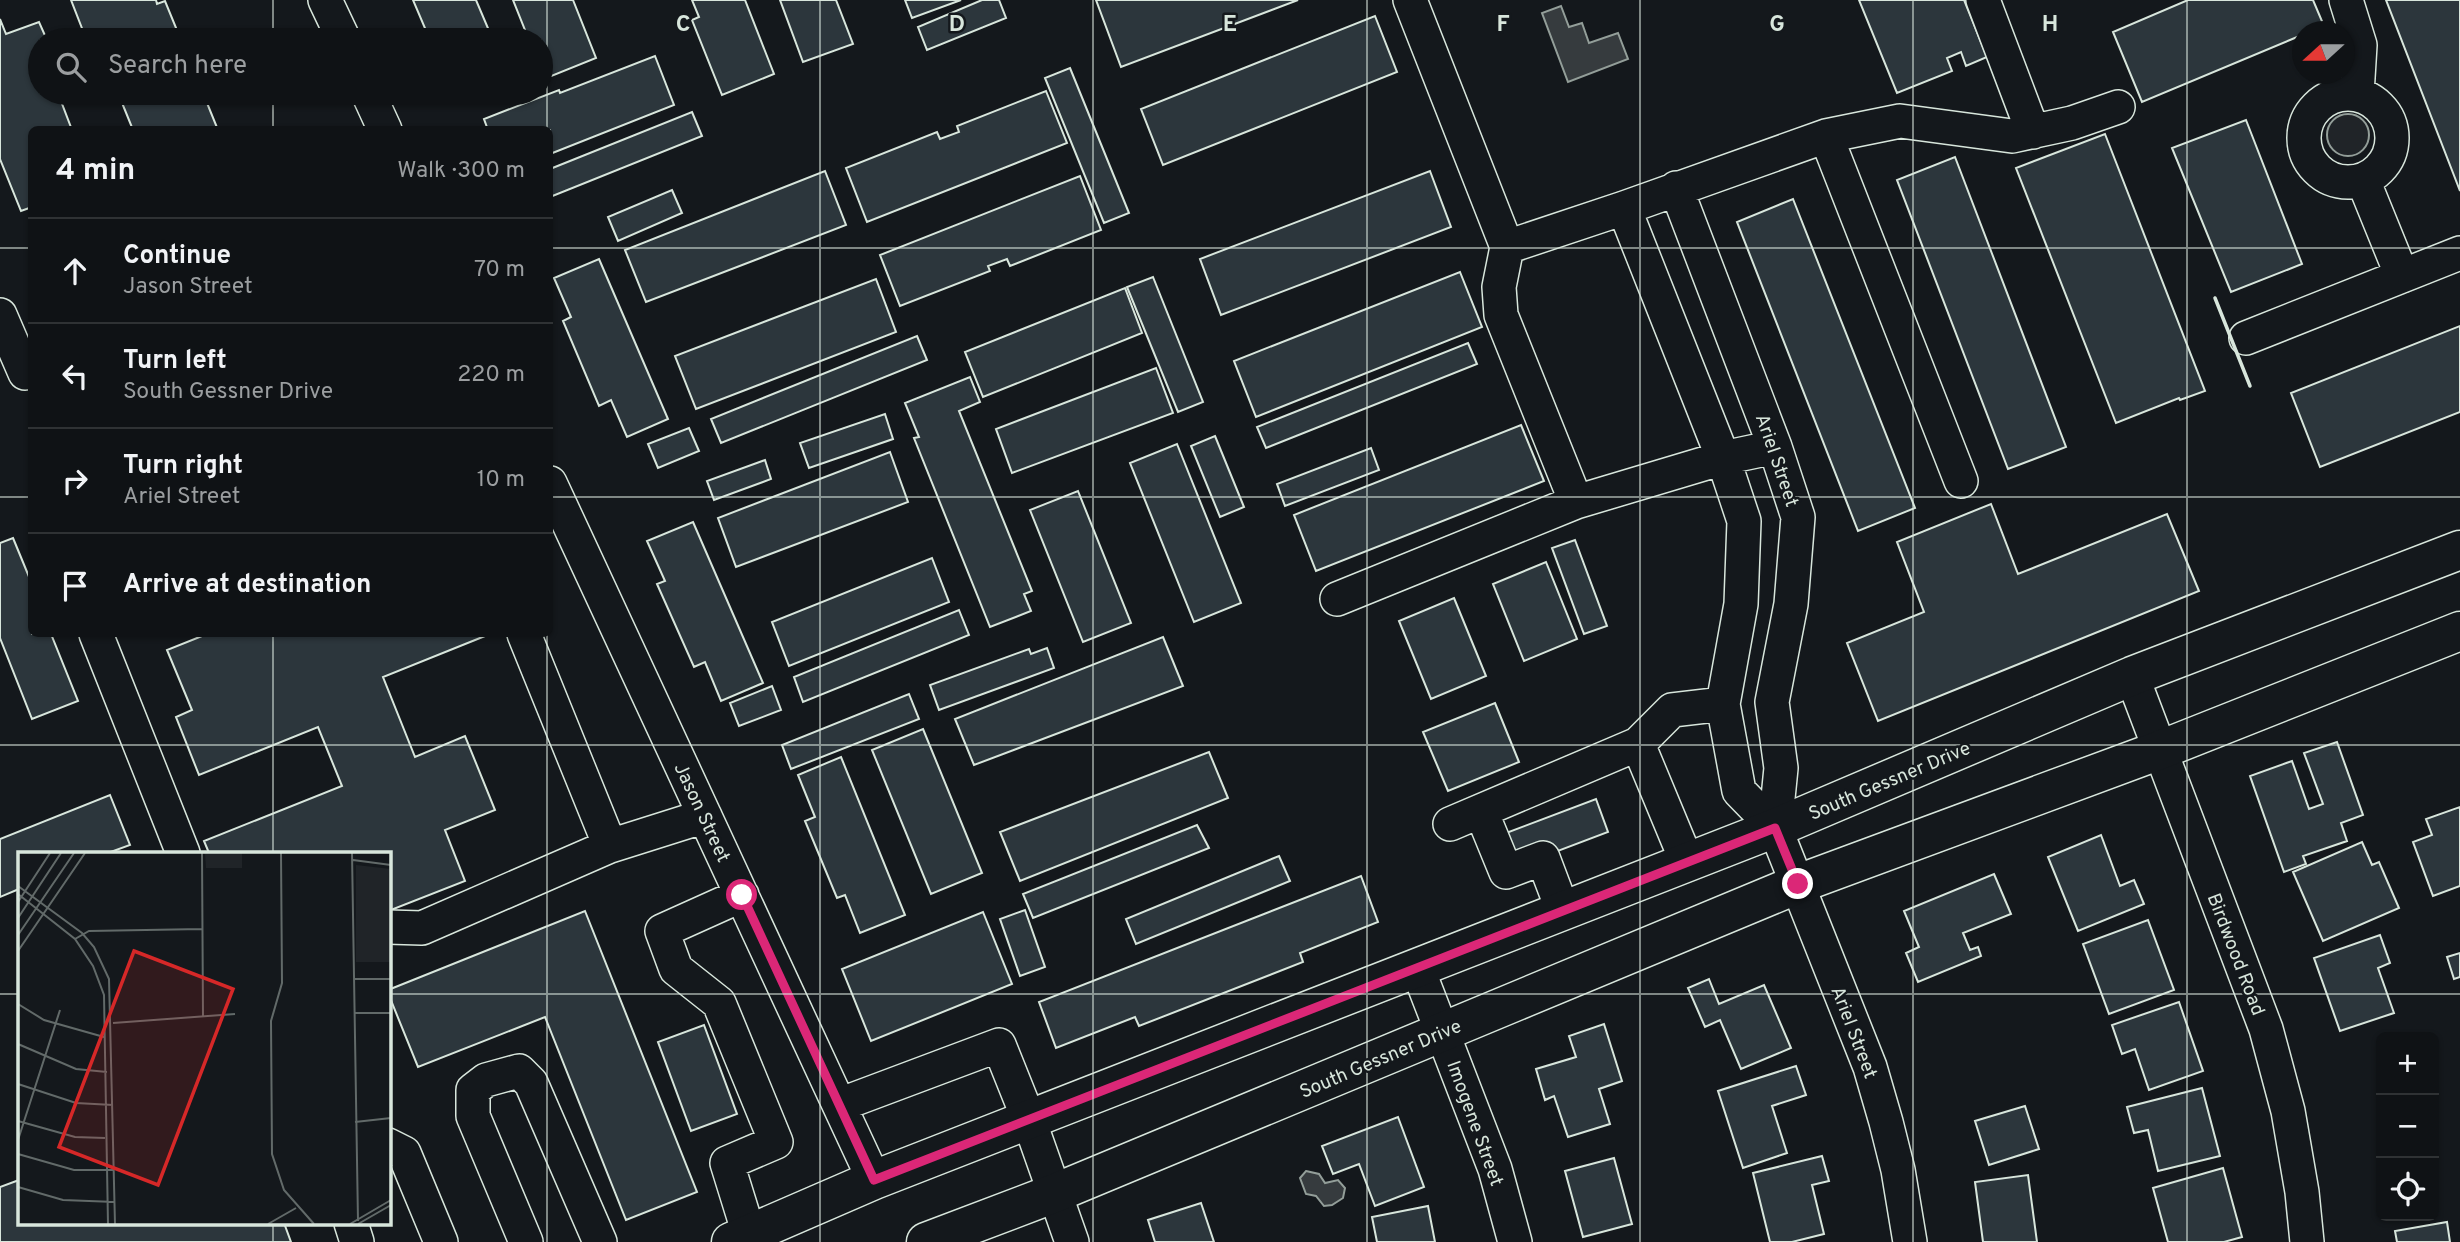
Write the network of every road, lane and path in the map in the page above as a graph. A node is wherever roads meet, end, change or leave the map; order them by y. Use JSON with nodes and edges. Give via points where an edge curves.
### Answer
{"nodes":[{"id":1,"x":325,"y":0,"type":"edge"},
{"id":2,"x":1983,"y":0,"type":"edge"},
{"id":3,"x":2346,"y":0,"type":"edge"},
{"id":4,"x":1417,"y":2,"type":"edge"},
{"id":5,"x":338,"y":28,"type":"edge"},
{"id":6,"x":2357,"y":94,"type":"junction"},
{"id":7,"x":374,"y":105,"type":"edge"},
{"id":8,"x":2118,"y":107,"type":"dead end"},
{"id":9,"x":383,"y":126,"type":"edge"},
{"id":10,"x":2033,"y":132,"type":"junction"},
{"id":11,"x":1826,"y":136,"type":"junction"},
{"id":12,"x":2363,"y":180,"type":"junction"},
{"id":13,"x":1676,"y":188,"type":"junction"},
{"id":14,"x":1625,"y":208,"type":"junction"},
{"id":15,"x":1507,"y":247,"type":"junction"},
{"id":16,"x":2460,"y":253,"type":"edge"},
{"id":17,"x":2402,"y":276,"type":"junction"},
{"id":18,"x":0,"y":314,"type":"edge"},
{"id":19,"x":2246,"y":338,"type":"dead end"},
{"id":20,"x":19,"y":375,"type":"edge"},
{"id":21,"x":1776,"y":447,"type":"junction"},
{"id":22,"x":1723,"y":458,"type":"junction"},
{"id":23,"x":1961,"y":481,"type":"dead end"},
{"id":24,"x":553,"y":489,"type":"edge"},
{"id":25,"x":1576,"y":502,"type":"junction"},
{"id":26,"x":2460,"y":550,"type":"edge"},
{"id":27,"x":1337,"y":599,"type":"dead end"},
{"id":28,"x":2460,"y":631,"type":"edge"},
{"id":29,"x":97,"y":637,"type":"edge"},
{"id":30,"x":525,"y":637,"type":"edge"},
{"id":31,"x":2132,"y":676,"type":"junction"},
{"id":32,"x":1723,"y":704,"type":"junction"},
{"id":33,"x":1637,"y":744,"type":"junction"},
{"id":34,"x":2160,"y":750,"type":"junction"},
{"id":35,"x":1481,"y":811,"type":"junction"},
{"id":36,"x":705,"y":816,"type":"junction"},
{"id":37,"x":1450,"y":824,"type":"dead end"},
{"id":38,"x":1775,"y":828,"type":"junction"},
{"id":39,"x":610,"y":846,"type":"junction"},
{"id":40,"x":183,"y":852,"type":"edge"},
{"id":41,"x":1687,"y":862,"type":"junction"},
{"id":42,"x":1798,"y":884,"type":"junction"},
{"id":43,"x":742,"y":895,"type":"junction"},
{"id":44,"x":1563,"y":911,"type":"junction"},
{"id":45,"x":390,"y":927,"type":"edge"},
{"id":46,"x":1417,"y":967,"type":"junction"},
{"id":47,"x":1442,"y":1032,"type":"junction"},
{"id":48,"x":839,"y":1105,"type":"junction"},
{"id":49,"x":1030,"y":1120,"type":"junction"},
{"id":50,"x":390,"y":1146,"type":"edge"},
{"id":51,"x":874,"y":1180,"type":"junction"},
{"id":52,"x":1055,"y":1193,"type":"junction"},
{"id":53,"x":351,"y":1224,"type":"edge"},
{"id":54,"x":740,"y":1238,"type":"edge"},
{"id":55,"x":357,"y":1242,"type":"edge"},
{"id":56,"x":441,"y":1242,"type":"edge"},
{"id":57,"x":526,"y":1242,"type":"edge"},
{"id":58,"x":600,"y":1242,"type":"edge"},
{"id":59,"x":926,"y":1242,"type":"edge"},
{"id":60,"x":1072,"y":1242,"type":"edge"},
{"id":61,"x":1515,"y":1242,"type":"edge"},
{"id":62,"x":1910,"y":1242,"type":"edge"},
{"id":63,"x":2307,"y":1242,"type":"edge"}],
"edges":[{"from":1,"to":5,"type":"street"},
{"from":2,"to":10,"type":"street"},
{"from":3,"to":6,"type":"street","via":[[2360,45]]},
{"from":4,"to":15,"type":"street"},
{"from":6,"to":12,"type":"street","via":[[2382,108],[2393,135],[2386,162]]},
{"from":6,"to":12,"type":"street","via":[[2335,96],[2316,107],[2304,134],[2305,149],[2311,162],[2328,177],[2349,183]]},
{"from":7,"to":9,"type":"street"},
{"from":8,"to":10,"type":"street"},
{"from":10,"to":11,"type":"street","via":[[2012,136],[1900,121]]},
{"from":11,"to":13,"type":"street"},
{"from":11,"to":23,"type":"street"},
{"from":12,"to":17,"type":"street"},
{"from":13,"to":14,"type":"street"},
{"from":13,"to":21,"type":"street","name":"Ariel Street"},
{"from":14,"to":15,"type":"street"},
{"from":14,"to":22,"type":"street","name":"Ariel Street"},
{"from":15,"to":25,"type":"street","via":[[1499,287],[1501,315]]},
{"from":16,"to":17,"type":"street"},
{"from":17,"to":19,"type":"street"},
{"from":18,"to":20,"type":"street"},
{"from":21,"to":22,"type":"street"},
{"from":21,"to":38,"type":"street","name":"Ariel Street","via":[[1798,517],[1791,604],[1772,702],[1781,768]]},
{"from":22,"to":25,"type":"street"},
{"from":22,"to":32,"type":"street","name":"Ariel Street","via":[[1744,521],[1741,604]]},
{"from":24,"to":36,"type":"street","name":"Jason Street"},
{"from":25,"to":27,"type":"street"},
{"from":26,"to":31,"type":"main road","name":"South Gessner Drive"},
{"from":28,"to":34,"type":"main road","name":"South Gessner Drive"},
{"from":29,"to":40,"type":"street"},
{"from":30,"to":39,"type":"street"},
{"from":31,"to":34,"type":"street","name":"Birdwood Road"},
{"from":31,"to":38,"type":"main road","name":"South Gessner Drive"},
{"from":32,"to":33,"type":"street","via":[[1672,710]]},
{"from":32,"to":38,"type":"street","name":"Ariel Street","via":[[1738,791]]},
{"from":33,"to":35,"type":"street"},
{"from":33,"to":41,"type":"street"},
{"from":34,"to":42,"type":"main road","name":"South Gessner Drive"},
{"from":34,"to":63,"type":"street","name":"Birdwood Road","via":[[2266,1029],[2288,1111]]},
{"from":35,"to":37,"type":"street"},
{"from":35,"to":44,"type":"street","via":[[1506,872],[1543,858]]},
{"from":36,"to":39,"type":"street"},
{"from":36,"to":43,"type":"street","name":"Jason Street"},
{"from":38,"to":41,"type":"main road","name":"South Gessner Drive"},
{"from":38,"to":42,"type":"street","name":"Ariel Street"},
{"from":39,"to":45,"type":"street","via":[[422,928]]},
{"from":41,"to":44,"type":"main road","name":"South Gessner Drive"},
{"from":42,"to":47,"type":"main road","name":"South Gessner Drive"},
{"from":42,"to":62,"type":"street","name":"Ariel Street","via":[[1870,1067],[1898,1170]]},
{"from":43,"to":48,"type":"street","name":"Jason Street"},
{"from":43,"to":54,"type":"street","via":[[662,931],[676,969],[719,1003],[776,1142],[727,1163]]},
{"from":44,"to":46,"type":"main road","name":"South Gessner Drive"},
{"from":46,"to":47,"type":"street","name":"Imogene Street"},
{"from":46,"to":49,"type":"main road","name":"South Gessner Drive"},
{"from":47,"to":52,"type":"main road","name":"South Gessner Drive"},
{"from":47,"to":61,"type":"street","name":"Imogene Street","via":[[1495,1169]]},
{"from":48,"to":49,"type":"street","via":[[999,1045]]},
{"from":48,"to":51,"type":"street","name":"Jason Street"},
{"from":49,"to":51,"type":"main road","name":"South Gessner Drive"},
{"from":49,"to":52,"type":"street"},
{"from":50,"to":56,"type":"street","via":[[404,1153]]},
{"from":51,"to":54,"type":"main road","name":"South Gessner Drive"},
{"from":52,"to":59,"type":"main road","name":"South Gessner Drive"},
{"from":52,"to":60,"type":"street"},
{"from":53,"to":55,"type":"street"},
{"from":57,"to":58,"type":"street","via":[[473,1116],[473,1090],[486,1080],[519,1071],[531,1083]]}]}
